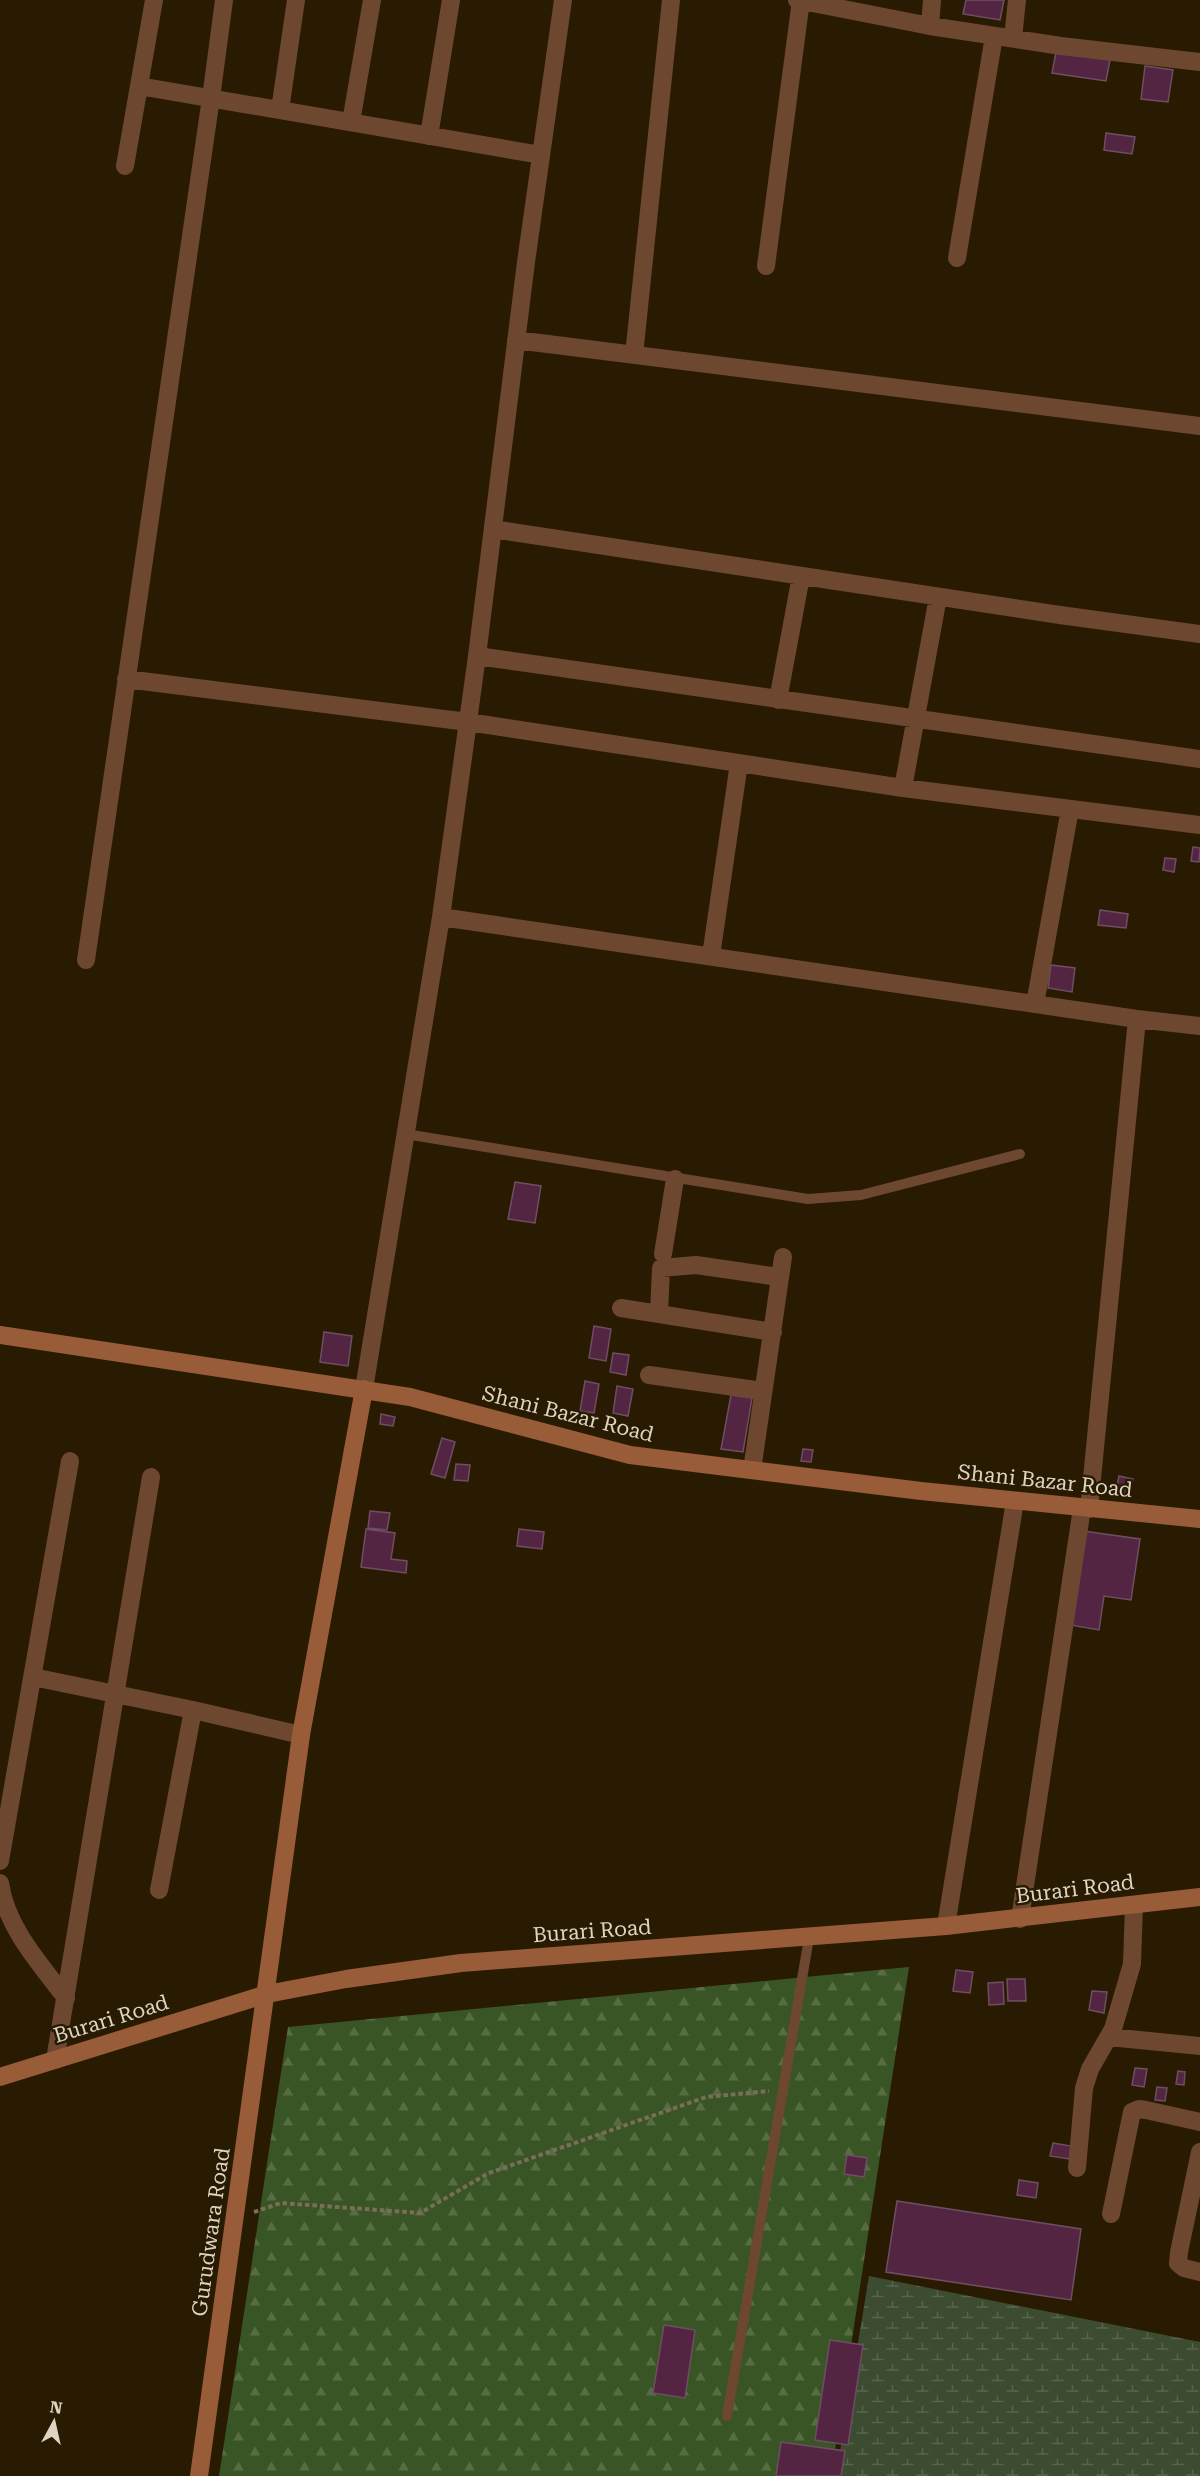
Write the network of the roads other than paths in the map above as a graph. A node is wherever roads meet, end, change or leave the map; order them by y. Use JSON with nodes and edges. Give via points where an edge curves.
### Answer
{"nodes":[{"id":1,"x":154,"y":0,"type":"edge"},
{"id":2,"x":224,"y":0,"type":"edge"},
{"id":3,"x":296,"y":0,"type":"edge"},
{"id":4,"x":372,"y":0,"type":"edge"},
{"id":5,"x":451,"y":0,"type":"edge"},
{"id":6,"x":563,"y":0,"type":"edge"},
{"id":7,"x":671,"y":0,"type":"edge"},
{"id":8,"x":796,"y":0,"type":"edge"},
{"id":9,"x":801,"y":0,"type":"edge"},
{"id":10,"x":932,"y":0,"type":"edge"},
{"id":11,"x":1017,"y":0,"type":"edge"},
{"id":12,"x":867,"y":8,"type":"edge"},
{"id":13,"x":930,"y":26,"type":"junction"},
{"id":14,"x":994,"y":36,"type":"junction"},
{"id":15,"x":1013,"y":38,"type":"junction"},
{"id":16,"x":1200,"y":62,"type":"edge"},
{"id":17,"x":139,"y":86,"type":"junction"},
{"id":18,"x":211,"y":98,"type":"junction"},
{"id":19,"x":280,"y":110,"type":"junction"},
{"id":20,"x":351,"y":122,"type":"junction"},
{"id":21,"x":429,"y":135,"type":"junction"},
{"id":22,"x":541,"y":154,"type":"junction"},
{"id":23,"x":125,"y":166,"type":"dead end"},
{"id":24,"x":957,"y":258,"type":"dead end"},
{"id":25,"x":766,"y":266,"type":"dead end"},
{"id":26,"x":516,"y":340,"type":"junction"},
{"id":27,"x":634,"y":355,"type":"junction"},
{"id":28,"x":1200,"y":426,"type":"edge"},
{"id":29,"x":493,"y":529,"type":"junction"},
{"id":30,"x":801,"y":576,"type":"junction"},
{"id":31,"x":938,"y":597,"type":"junction"},
{"id":32,"x":1200,"y":634,"type":"edge"},
{"id":33,"x":477,"y":656,"type":"junction"},
{"id":34,"x":126,"y":679,"type":"junction"},
{"id":35,"x":778,"y":700,"type":"junction"},
{"id":36,"x":916,"y":719,"type":"junction"},
{"id":37,"x":468,"y":722,"type":"junction"},
{"id":38,"x":1200,"y":759,"type":"edge"},
{"id":39,"x":739,"y":763,"type":"junction"},
{"id":40,"x":903,"y":788,"type":"junction"},
{"id":41,"x":1070,"y":808,"type":"junction"},
{"id":42,"x":1200,"y":825,"type":"edge"},
{"id":43,"x":441,"y":916,"type":"junction"},
{"id":44,"x":711,"y":956,"type":"junction"},
{"id":45,"x":86,"y":960,"type":"dead end"},
{"id":46,"x":1035,"y":1004,"type":"junction"},
{"id":47,"x":1137,"y":1019,"type":"junction"},
{"id":48,"x":1200,"y":1026,"type":"edge"},
{"id":49,"x":405,"y":1134,"type":"junction"},
{"id":50,"x":1020,"y":1154,"type":"dead end"},
{"id":51,"x":675,"y":1179,"type":"junction"},
{"id":52,"x":663,"y":1254,"type":"dead end"},
{"id":53,"x":783,"y":1257,"type":"dead end"},
{"id":54,"x":779,"y":1276,"type":"junction"},
{"id":55,"x":621,"y":1308,"type":"dead end"},
{"id":56,"x":659,"y":1314,"type":"junction"},
{"id":57,"x":772,"y":1332,"type":"junction"},
{"id":58,"x":0,"y":1335,"type":"edge"},
{"id":59,"x":650,"y":1375,"type":"dead end"},
{"id":60,"x":364,"y":1389,"type":"junction"},
{"id":61,"x":763,"y":1391,"type":"junction"},
{"id":62,"x":70,"y":1461,"type":"dead end"},
{"id":63,"x":752,"y":1470,"type":"junction"},
{"id":64,"x":150,"y":1478,"type":"dead end"},
{"id":65,"x":1015,"y":1501,"type":"junction"},
{"id":66,"x":1086,"y":1509,"type":"junction"},
{"id":67,"x":1200,"y":1519,"type":"edge"},
{"id":68,"x":33,"y":1677,"type":"junction"},
{"id":69,"x":116,"y":1693,"type":"junction"},
{"id":70,"x":194,"y":1710,"type":"junction"},
{"id":71,"x":301,"y":1735,"type":"junction"},
{"id":72,"x":0,"y":1861,"type":"edge"},
{"id":73,"x":0,"y":1883,"type":"edge"},
{"id":74,"x":159,"y":1890,"type":"dead end"},
{"id":75,"x":1200,"y":1897,"type":"edge"},
{"id":76,"x":1134,"y":1905,"type":"junction"},
{"id":77,"x":1020,"y":1919,"type":"junction"},
{"id":78,"x":946,"y":1926,"type":"junction"},
{"id":79,"x":809,"y":1938,"type":"junction"},
{"id":80,"x":267,"y":1994,"type":"junction"},
{"id":81,"x":66,"y":1998,"type":"junction"},
{"id":82,"x":1109,"y":2037,"type":"junction"},
{"id":83,"x":1200,"y":2046,"type":"edge"},
{"id":84,"x":55,"y":2060,"type":"junction"},
{"id":85,"x":0,"y":2077,"type":"edge"},
{"id":86,"x":1200,"y":2122,"type":"edge"},
{"id":87,"x":1200,"y":2152,"type":"edge"},
{"id":88,"x":1077,"y":2168,"type":"dead end"},
{"id":89,"x":1112,"y":2214,"type":"dead end"},
{"id":90,"x":1200,"y":2272,"type":"edge"},
{"id":91,"x":727,"y":2416,"type":"dead end"},
{"id":92,"x":199,"y":2476,"type":"edge"}],
"edges":[{"from":1,"to":17,"type":"street"},
{"from":2,"to":18,"type":"street"},
{"from":3,"to":19,"type":"street"},
{"from":4,"to":20,"type":"street"},
{"from":5,"to":21,"type":"street"},
{"from":6,"to":22,"type":"street"},
{"from":7,"to":27,"type":"street"},
{"from":8,"to":9,"type":"street"},
{"from":9,"to":12,"type":"street"},
{"from":9,"to":25,"type":"street"},
{"from":10,"to":13,"type":"street"},
{"from":11,"to":15,"type":"street"},
{"from":12,"to":13,"type":"street"},
{"from":13,"to":14,"type":"street"},
{"from":14,"to":15,"type":"street"},
{"from":14,"to":24,"type":"street"},
{"from":15,"to":16,"type":"street"},
{"from":17,"to":18,"type":"street"},
{"from":17,"to":23,"type":"street"},
{"from":18,"to":19,"type":"street"},
{"from":18,"to":34,"type":"street"},
{"from":19,"to":20,"type":"street"},
{"from":20,"to":21,"type":"street"},
{"from":21,"to":22,"type":"street"},
{"from":22,"to":26,"type":"street"},
{"from":26,"to":27,"type":"street"},
{"from":26,"to":29,"type":"street"},
{"from":27,"to":28,"type":"street"},
{"from":29,"to":30,"type":"street"},
{"from":29,"to":33,"type":"street"},
{"from":30,"to":31,"type":"street"},
{"from":30,"to":35,"type":"street"},
{"from":31,"to":32,"type":"street"},
{"from":31,"to":36,"type":"street"},
{"from":33,"to":35,"type":"street"},
{"from":33,"to":37,"type":"street"},
{"from":34,"to":37,"type":"street"},
{"from":34,"to":45,"type":"street"},
{"from":35,"to":36,"type":"street"},
{"from":36,"to":38,"type":"street"},
{"from":36,"to":40,"type":"street"},
{"from":37,"to":39,"type":"street"},
{"from":37,"to":43,"type":"street"},
{"from":39,"to":40,"type":"street"},
{"from":39,"to":44,"type":"street"},
{"from":40,"to":41,"type":"street"},
{"from":41,"to":42,"type":"street"},
{"from":41,"to":46,"type":"street"},
{"from":43,"to":44,"type":"street"},
{"from":43,"to":49,"type":"street"},
{"from":44,"to":46,"type":"street"},
{"from":46,"to":47,"type":"street"},
{"from":47,"to":48,"type":"street"},
{"from":47,"to":66,"type":"street"},
{"from":49,"to":51,"type":"lane"},
{"from":49,"to":60,"type":"street"},
{"from":50,"to":51,"type":"lane","via":[[861,1195],[808,1200]]},
{"from":51,"to":52,"type":"street"},
{"from":53,"to":54,"type":"street"},
{"from":54,"to":56,"type":"street","via":[[696,1264],[661,1268]]},
{"from":54,"to":57,"type":"street"},
{"from":55,"to":56,"type":"street"},
{"from":56,"to":57,"type":"street"},
{"from":57,"to":61,"type":"street"},
{"from":58,"to":60,"type":"street","name":"Shani Bazar Road"},
{"from":59,"to":61,"type":"street"},
{"from":60,"to":63,"type":"street","name":"Shani Bazar Road","via":[[410,1397],[630,1455]]},
{"from":60,"to":71,"type":"street","name":"Gurudwara Road"},
{"from":61,"to":63,"type":"street"},
{"from":62,"to":68,"type":"street"},
{"from":63,"to":65,"type":"street","name":"Shani Bazar Road"},
{"from":64,"to":69,"type":"street"},
{"from":65,"to":66,"type":"street","name":"Shani Bazar Road"},
{"from":65,"to":78,"type":"street"},
{"from":66,"to":67,"type":"street","name":"Shani Bazar Road"},
{"from":66,"to":77,"type":"street"},
{"from":68,"to":69,"type":"street"},
{"from":68,"to":72,"type":"street"},
{"from":69,"to":70,"type":"street"},
{"from":69,"to":81,"type":"street"},
{"from":70,"to":71,"type":"street"},
{"from":70,"to":74,"type":"street"},
{"from":71,"to":80,"type":"street","name":"Gurudwara Road"},
{"from":73,"to":81,"type":"street","via":[[2,1898],[16,1927]]},
{"from":75,"to":76,"type":"street","name":"Burari Road"},
{"from":76,"to":77,"type":"street","name":"Burari Road"},
{"from":76,"to":82,"type":"street","via":[[1132,1964]]},
{"from":77,"to":78,"type":"street","name":"Burari Road"},
{"from":78,"to":79,"type":"street","name":"Burari Road"},
{"from":79,"to":80,"type":"street","name":"Burari Road","via":[[461,1963]]},
{"from":79,"to":91,"type":"lane"},
{"from":80,"to":84,"type":"street","name":"Burari Road"},
{"from":80,"to":92,"type":"street","name":"Gurudwara Road"},
{"from":81,"to":84,"type":"street"},
{"from":82,"to":83,"type":"street"},
{"from":82,"to":88,"type":"street","via":[[1084,2088]]},
{"from":84,"to":85,"type":"street","name":"Burari Road"},
{"from":86,"to":89,"type":"street","via":[[1146,2110],[1132,2112]]},
{"from":87,"to":90,"type":"street","via":[[1178,2263]]}]}
